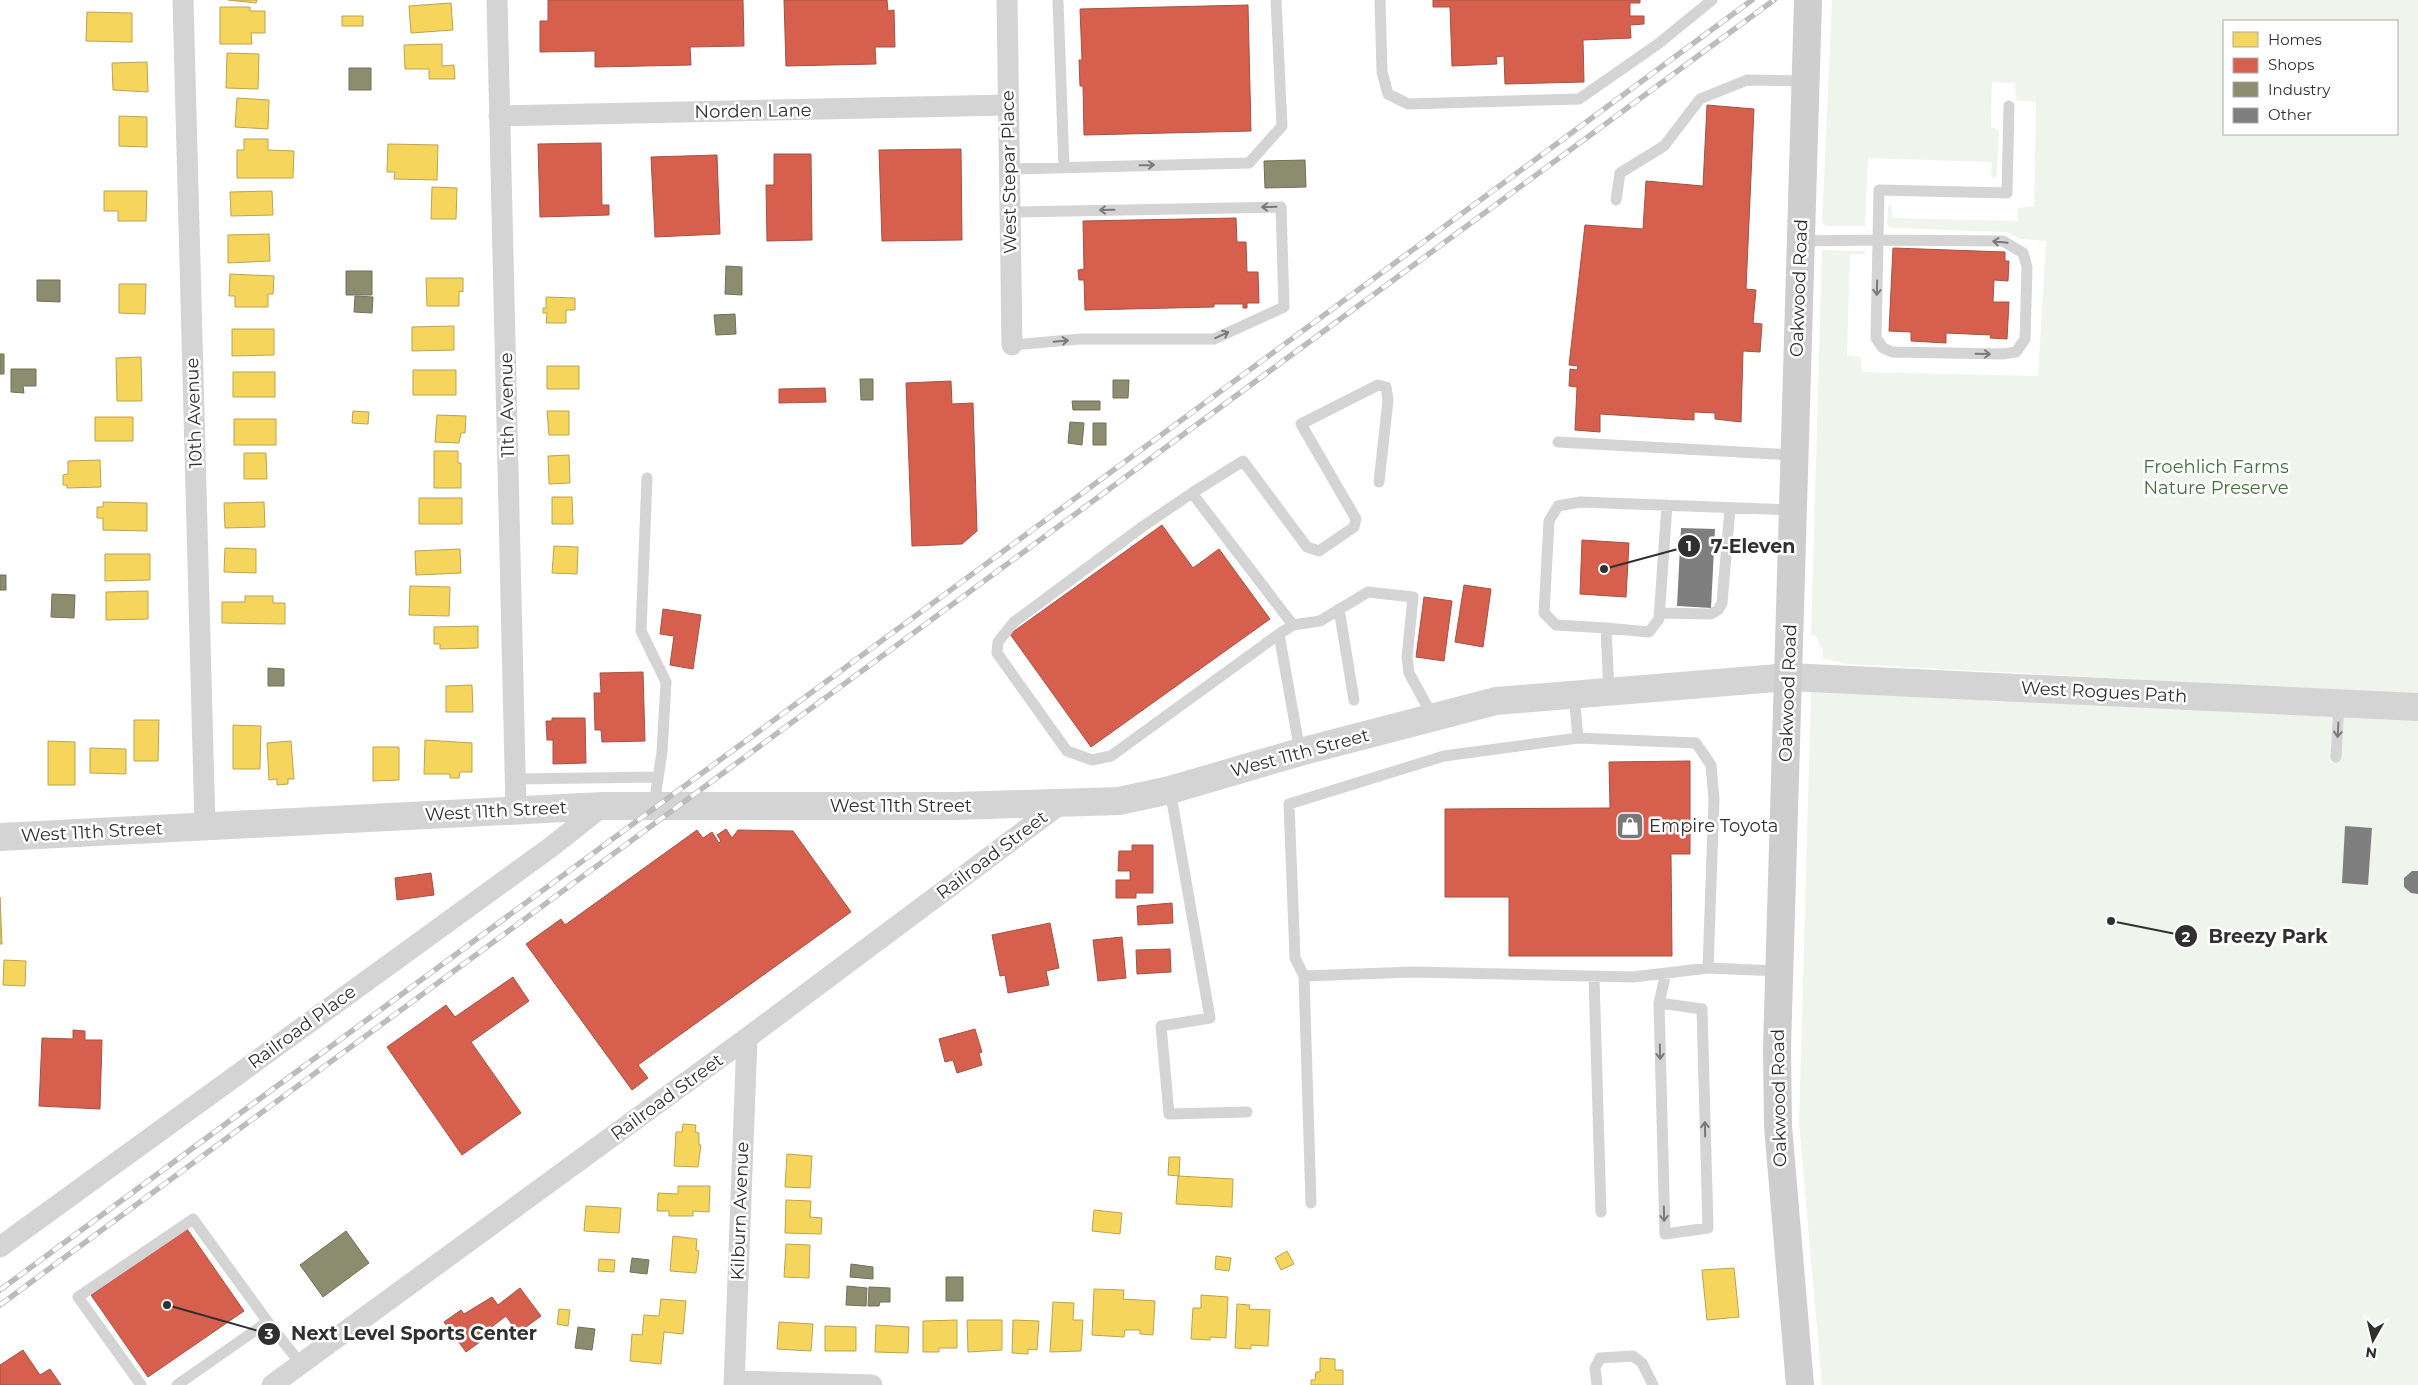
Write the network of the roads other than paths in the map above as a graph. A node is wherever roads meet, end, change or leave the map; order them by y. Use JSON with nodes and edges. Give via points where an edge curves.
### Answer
{"nodes":[{"id":1,"x":184,"y":0,"type":"edge"},
{"id":2,"x":497,"y":0,"type":"edge"},
{"id":3,"x":1007,"y":0,"type":"edge"},
{"id":4,"x":1058,"y":0,"type":"edge"},
{"id":5,"x":1276,"y":0,"type":"edge"},
{"id":6,"x":1380,"y":0,"type":"edge"},
{"id":7,"x":1712,"y":0,"type":"edge"},
{"id":8,"x":1808,"y":0,"type":"edge"},
{"id":9,"x":1806,"y":82,"type":"junction"},
{"id":10,"x":1008,"y":105,"type":"junction"},
{"id":11,"x":2009,"y":106,"type":"dead end"},
{"id":12,"x":499,"y":116,"type":"junction"},
{"id":13,"x":1064,"y":167,"type":"junction"},
{"id":14,"x":1011,"y":169,"type":"junction"},
{"id":15,"x":1616,"y":200,"type":"dead end"},
{"id":16,"x":1010,"y":212,"type":"junction"},
{"id":17,"x":1878,"y":240,"type":"junction"},
{"id":18,"x":1800,"y":241,"type":"junction"},
{"id":19,"x":1012,"y":345,"type":"joint"},
{"id":20,"x":1558,"y":442,"type":"dead end"},
{"id":21,"x":1794,"y":456,"type":"junction"},
{"id":22,"x":647,"y":478,"type":"dead end"},
{"id":23,"x":1379,"y":482,"type":"dead end"},
{"id":24,"x":1192,"y":493,"type":"junction"},
{"id":25,"x":1667,"y":505,"type":"junction"},
{"id":26,"x":1730,"y":508,"type":"junction"},
{"id":27,"x":1792,"y":510,"type":"junction"},
{"id":28,"x":1338,"y":610,"type":"junction"},
{"id":29,"x":1660,"y":613,"type":"junction"},
{"id":30,"x":1293,"y":625,"type":"junction"},
{"id":31,"x":1606,"y":628,"type":"junction"},
{"id":32,"x":1279,"y":634,"type":"junction"},
{"id":33,"x":1789,"y":677,"type":"junction"},
{"id":34,"x":1609,"y":692,"type":"junction"},
{"id":35,"x":1574,"y":694,"type":"junction"},
{"id":36,"x":1354,"y":700,"type":"dead end"},
{"id":37,"x":2340,"y":704,"type":"junction"},
{"id":38,"x":2418,"y":708,"type":"edge"},
{"id":39,"x":1433,"y":718,"type":"junction"},
{"id":40,"x":1578,"y":738,"type":"junction"},
{"id":41,"x":1300,"y":752,"type":"junction"},
{"id":42,"x":2336,"y":757,"type":"dead end"},
{"id":43,"x":658,"y":776,"type":"junction"},
{"id":44,"x":515,"y":779,"type":"junction"},
{"id":45,"x":1170,"y":790,"type":"junction"},
{"id":46,"x":557,"y":795,"type":"junction"},
{"id":47,"x":654,"y":805,"type":"junction"},
{"id":48,"x":1059,"y":805,"type":"junction"},
{"id":49,"x":603,"y":806,"type":"junction"},
{"id":50,"x":516,"y":810,"type":"junction"},
{"id":51,"x":206,"y":827,"type":"junction"},
{"id":52,"x":0,"y":837,"type":"edge"},
{"id":53,"x":1708,"y":968,"type":"junction"},
{"id":54,"x":1778,"y":971,"type":"junction"},
{"id":55,"x":1666,"y":973,"type":"junction"},
{"id":56,"x":1304,"y":976,"type":"junction"},
{"id":57,"x":1594,"y":977,"type":"junction"},
{"id":58,"x":1659,"y":1003,"type":"junction"},
{"id":59,"x":747,"y":1038,"type":"junction"},
{"id":60,"x":1247,"y":1112,"type":"dead end"},
{"id":61,"x":1311,"y":1203,"type":"dead end"},
{"id":62,"x":1601,"y":1212,"type":"dead end"},
{"id":63,"x":0,"y":1247,"type":"edge"},
{"id":64,"x":273,"y":1327,"type":"junction"},
{"id":65,"x":301,"y":1364,"type":"junction"},
{"id":66,"x":734,"y":1383,"type":"edge"},
{"id":67,"x":141,"y":1385,"type":"edge"},
{"id":68,"x":177,"y":1385,"type":"edge"},
{"id":69,"x":272,"y":1385,"type":"edge"},
{"id":70,"x":872,"y":1385,"type":"edge"},
{"id":71,"x":1597,"y":1385,"type":"edge"},
{"id":72,"x":1653,"y":1385,"type":"edge"},
{"id":73,"x":1800,"y":1385,"type":"edge"}],
"edges":[{"from":1,"to":51,"type":"street","name":"10th Avenue"},
{"from":2,"to":12,"type":"street","name":"11th Avenue"},
{"from":3,"to":10,"type":"street","name":"West Stepar Place"},
{"from":4,"to":13,"type":"lane"},
{"from":13,"to":5,"type":"lane","one_way":true,"via":[[1249,163],[1282,126]]},
{"from":6,"to":7,"type":"lane","via":[[1382,72],[1388,94],[1408,104],[1579,98],[1658,44]]},
{"from":8,"to":9,"type":"main road","name":"Oakwood Road"},
{"from":9,"to":15,"type":"lane","via":[[1747,80],[1700,98],[1664,146],[1620,173]]},
{"from":9,"to":18,"type":"main road","name":"Oakwood Road"},
{"from":10,"to":12,"type":"street","name":"Norden Lane"},
{"from":10,"to":14,"type":"street","name":"West Stepar Place"},
{"from":11,"to":17,"type":"lane","via":[[2007,193],[1879,190]]},
{"from":12,"to":44,"type":"street","name":"11th Avenue"},
{"from":13,"to":14,"type":"lane"},
{"from":14,"to":16,"type":"street","name":"West Stepar Place"},
{"from":16,"to":19,"type":"street","name":"West Stepar Place"},
{"from":19,"to":16,"type":"lane","one_way":true,"via":[[1080,339],[1214,339],[1284,307],[1282,207]]},
{"from":17,"to":17,"type":"lane","one_way":true,"via":[[1876,338],[1883,348],[1892,352],[2016,352],[2025,339],[2027,267],[2023,254],[2003,242]]},
{"from":17,"to":18,"type":"lane"},
{"from":18,"to":21,"type":"main road","name":"Oakwood Road"},
{"from":20,"to":21,"type":"lane"},
{"from":21,"to":27,"type":"main road","name":"Oakwood Road"},
{"from":22,"to":43,"type":"lane","via":[[641,631],[666,682]]},
{"from":23,"to":24,"type":"lane","via":[[1388,400],[1386,387],[1378,385],[1301,424],[1356,519],[1354,527],[1319,551],[1307,547],[1243,461]]},
{"from":24,"to":30,"type":"lane"},
{"from":24,"to":32,"type":"lane","via":[[1014,622],[998,642],[998,653],[1067,751],[1092,760],[1110,756]]},
{"from":25,"to":26,"type":"lane"},
{"from":25,"to":29,"type":"lane"},
{"from":25,"to":31,"type":"lane","via":[[1580,502],[1558,506],[1549,522],[1544,613],[1556,625]]},
{"from":26,"to":27,"type":"lane"},
{"from":26,"to":29,"type":"lane","via":[[1723,593],[1718,610],[1711,614]]},
{"from":27,"to":33,"type":"main road","name":"Oakwood Road"},
{"from":28,"to":30,"type":"lane","via":[[1320,621]]},
{"from":28,"to":36,"type":"lane"},
{"from":28,"to":39,"type":"lane","via":[[1368,592],[1412,597],[1406,657],[1409,673]]},
{"from":29,"to":31,"type":"lane","via":[[1649,632]]},
{"from":30,"to":32,"type":"lane"},
{"from":31,"to":34,"type":"lane"},
{"from":32,"to":41,"type":"lane"},
{"from":33,"to":34,"type":"street","name":"West 11th Street"},
{"from":33,"to":37,"type":"street","name":"West Rogues Path"},
{"from":33,"to":54,"type":"main road","name":"Oakwood Road"},
{"from":34,"to":35,"type":"street","name":"West 11th Street"},
{"from":35,"to":39,"type":"street","name":"West 11th Street","via":[[1496,701]]},
{"from":35,"to":40,"type":"lane"},
{"from":37,"to":38,"type":"street","name":"West Rogues Path"},
{"from":37,"to":42,"type":"lane","one_way":true},
{"from":39,"to":41,"type":"street","name":"West 11th Street"},
{"from":40,"to":53,"type":"lane","via":[[1696,743],[1710,765],[1714,800]]},
{"from":40,"to":56,"type":"lane","via":[[1444,756],[1289,804],[1296,958]]},
{"from":41,"to":45,"type":"street","name":"West 11th Street"},
{"from":43,"to":46,"type":"lane"},
{"from":43,"to":47,"type":"lane"},
{"from":44,"to":46,"type":"lane"},
{"from":44,"to":50,"type":"street","name":"11th Avenue"},
{"from":45,"to":48,"type":"street","name":"West 11th Street","via":[[1118,801]]},
{"from":45,"to":60,"type":"lane","via":[[1210,1018],[1161,1026],[1169,1114]]},
{"from":46,"to":49,"type":"street","name":"West 11th Street"},
{"from":46,"to":50,"type":"street","name":"West 11th Street"},
{"from":47,"to":48,"type":"street","name":"West 11th Street"},
{"from":47,"to":49,"type":"street","name":"West 11th Street"},
{"from":48,"to":59,"type":"street","name":"Railroad Street"},
{"from":49,"to":63,"type":"street","name":"Railroad Place"},
{"from":50,"to":51,"type":"street","name":"West 11th Street"},
{"from":51,"to":52,"type":"street","name":"West 11th Street"},
{"from":53,"to":54,"type":"lane"},
{"from":53,"to":55,"type":"lane"},
{"from":54,"to":73,"type":"main road","name":"Oakwood Road","via":[[1778,1126]]},
{"from":55,"to":57,"type":"lane"},
{"from":55,"to":58,"type":"lane"},
{"from":56,"to":57,"type":"lane","via":[[1413,972]]},
{"from":56,"to":61,"type":"lane"},
{"from":57,"to":62,"type":"lane"},
{"from":58,"to":58,"type":"lane","one_way":true,"via":[[1660,1022],[1665,1234],[1708,1228],[1702,1009]]},
{"from":59,"to":65,"type":"street","name":"Railroad Street"},
{"from":59,"to":66,"type":"street","name":"Kilburn Avenue"},
{"from":64,"to":65,"type":"lane"},
{"from":64,"to":67,"type":"lane","via":[[194,1219],[78,1297]]},
{"from":64,"to":68,"type":"lane","via":[[263,1325]]},
{"from":65,"to":69,"type":"street","name":"Railroad Street"},
{"from":66,"to":70,"type":"street"},
{"from":71,"to":72,"type":"lane","via":[[1596,1368],[1600,1358],[1633,1356],[1642,1364]]}]}
